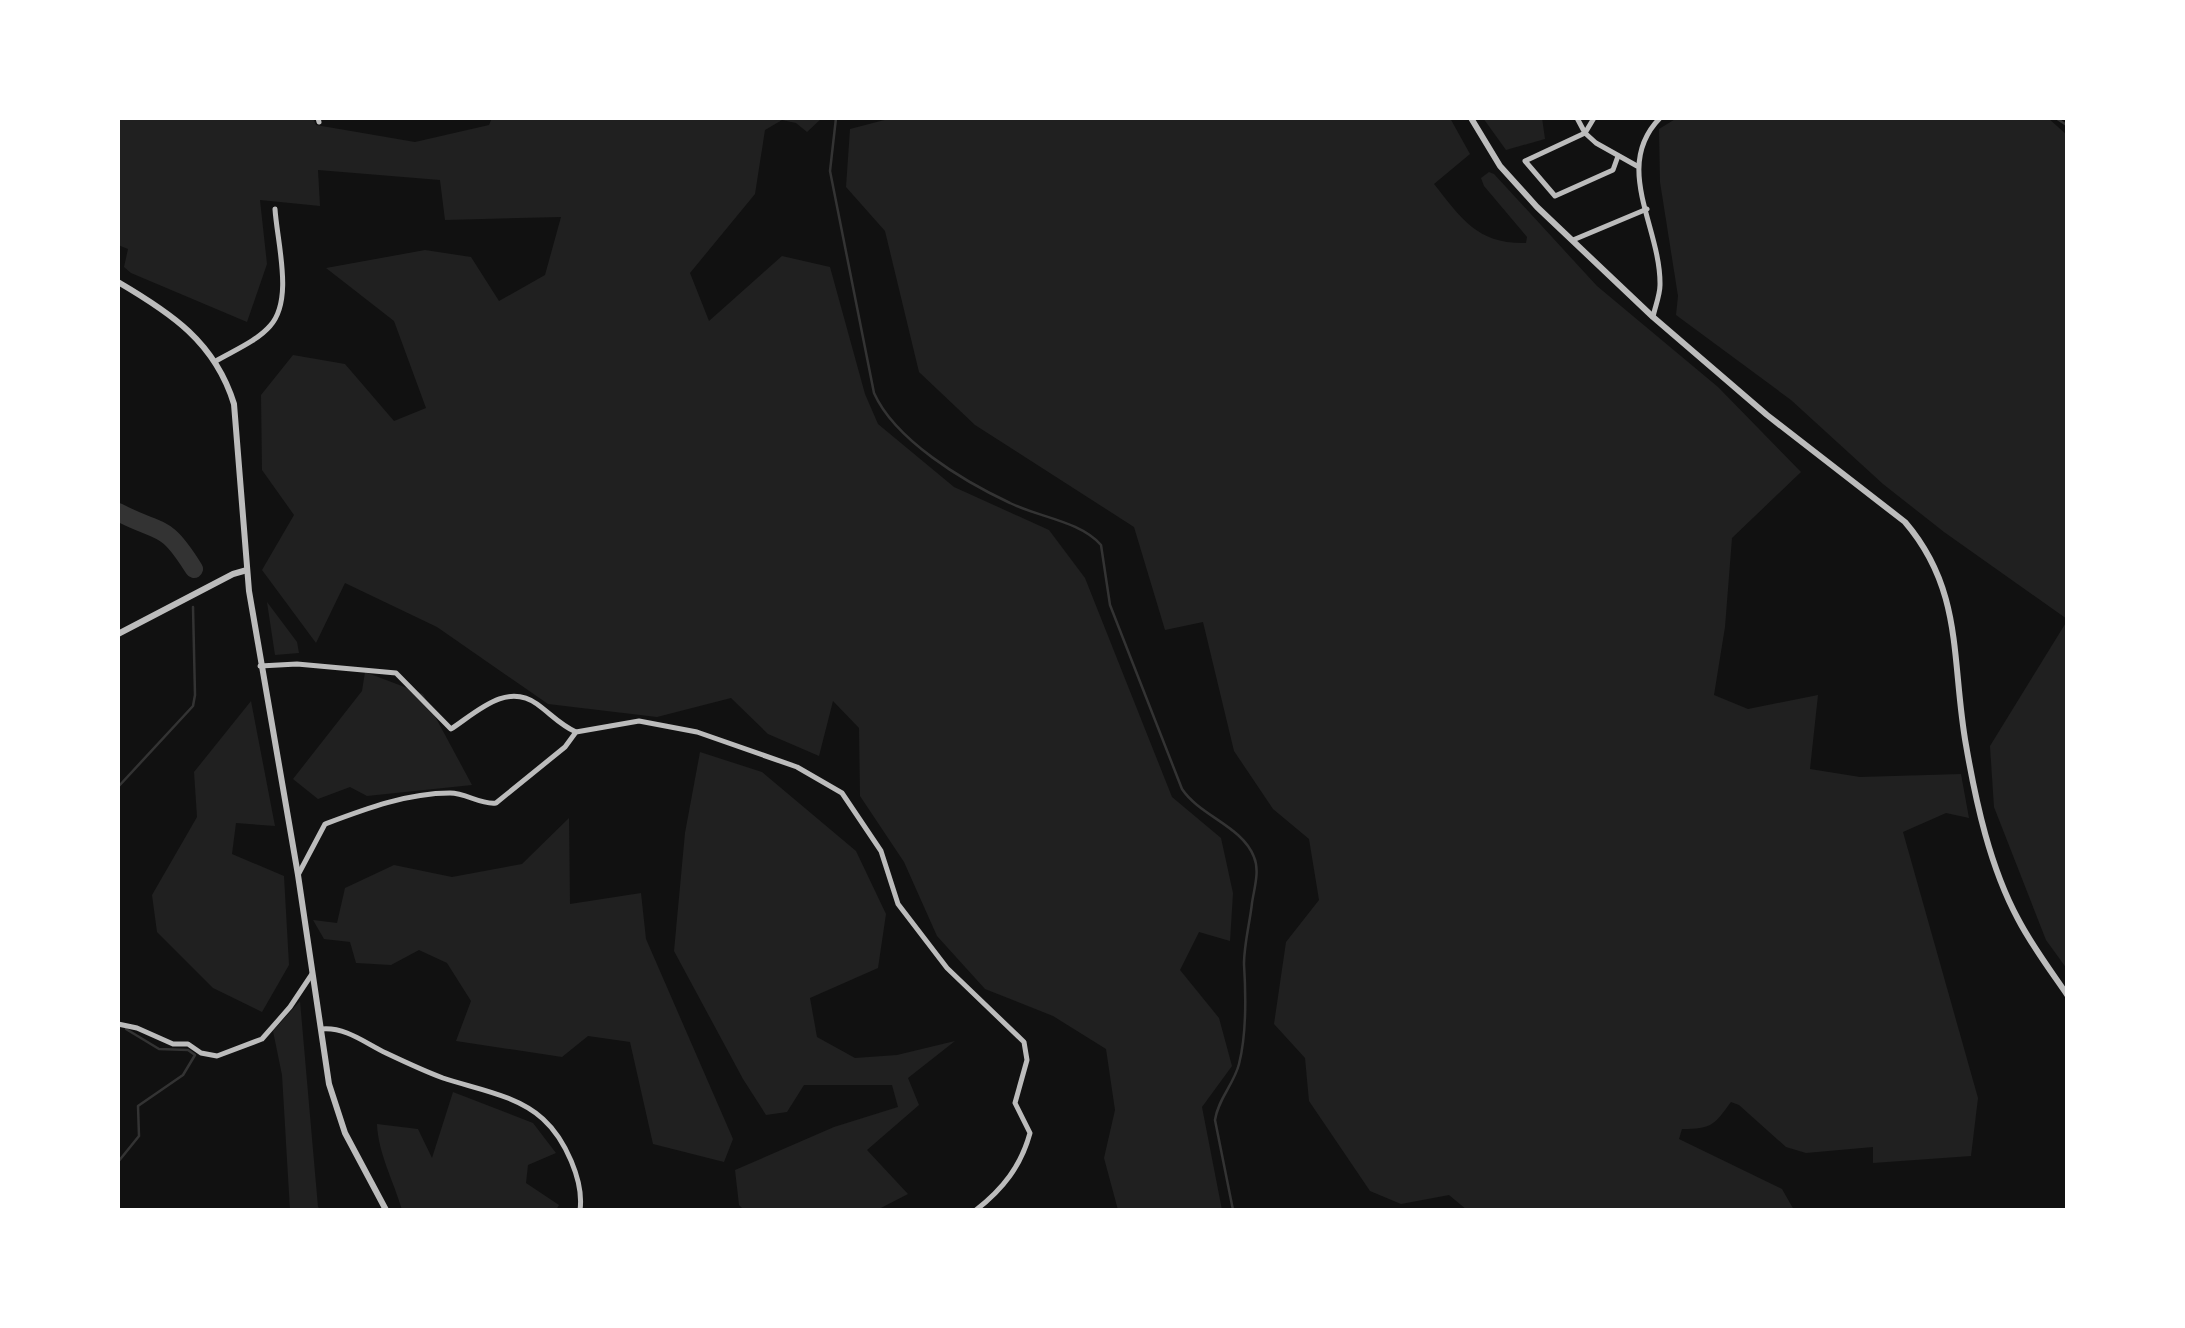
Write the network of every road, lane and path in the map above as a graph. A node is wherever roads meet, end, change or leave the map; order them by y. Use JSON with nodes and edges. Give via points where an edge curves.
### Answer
{"nodes":[{"id":1,"x":1471,"y":118,"type":"edge"},
{"id":2,"x":1577,"y":118,"type":"edge"},
{"id":3,"x":1594,"y":118,"type":"edge"},
{"id":4,"x":1660,"y":118,"type":"edge"},
{"id":5,"x":1585,"y":134,"type":"junction"},
{"id":6,"x":1618,"y":156,"type":"junction"},
{"id":7,"x":1636,"y":166,"type":"junction"},
{"id":8,"x":274,"y":209,"type":"dead end"},
{"id":9,"x":1647,"y":209,"type":"junction"},
{"id":10,"x":1573,"y":240,"type":"junction"},
{"id":11,"x":118,"y":282,"type":"edge"},
{"id":12,"x":1653,"y":316,"type":"junction"},
{"id":13,"x":216,"y":361,"type":"junction"},
{"id":14,"x":247,"y":570,"type":"junction"},
{"id":15,"x":118,"y":634,"type":"edge"},
{"id":16,"x":260,"y":666,"type":"junction"},
{"id":17,"x":576,"y":732,"type":"junction"},
{"id":18,"x":298,"y":875,"type":"junction"},
{"id":19,"x":314,"y":971,"type":"junction"},
{"id":20,"x":2068,"y":996,"type":"edge"},
{"id":21,"x":118,"y":1024,"type":"edge"},
{"id":22,"x":322,"y":1030,"type":"junction"},
{"id":23,"x":386,"y":1210,"type":"edge"},
{"id":24,"x":580,"y":1210,"type":"edge"},
{"id":25,"x":976,"y":1210,"type":"edge"}],
"edges":[{"from":1,"to":10,"type":"street","via":[[1500,166]]},
{"from":2,"to":5,"type":"street"},
{"from":3,"to":5,"type":"street"},
{"from":4,"to":7,"type":"street"},
{"from":5,"to":6,"type":"street"},
{"from":5,"to":6,"type":"street","via":[[1525,161],[1556,196],[1613,170]]},
{"from":6,"to":7,"type":"street"},
{"from":7,"to":9,"type":"street"},
{"from":8,"to":13,"type":"street","via":[[284,285],[279,312],[263,332]]},
{"from":9,"to":10,"type":"street"},
{"from":9,"to":12,"type":"street","via":[[1660,286]]},
{"from":10,"to":12,"type":"street"},
{"from":11,"to":13,"type":"street","via":[[182,322]]},
{"from":12,"to":20,"type":"street","via":[[1905,522],[1930,554],[1945,588],[1966,746],[1995,865],[2020,923]]},
{"from":13,"to":14,"type":"street","via":[[236,417]]},
{"from":14,"to":15,"type":"street"},
{"from":14,"to":16,"type":"street"},
{"from":16,"to":17,"type":"street","via":[[396,673],[452,730],[512,694],[534,701]]},
{"from":16,"to":18,"type":"street"},
{"from":17,"to":18,"type":"street","via":[[496,802],[425,794],[325,824]]},
{"from":17,"to":25,"type":"street","via":[[639,721],[697,732],[797,767],[842,793],[881,852],[898,904],[947,968],[1024,1042],[1027,1060],[1014,1103],[1030,1133],[1024,1158]]},
{"from":18,"to":19,"type":"street"},
{"from":19,"to":21,"type":"street","via":[[262,1039],[217,1056]]},
{"from":19,"to":22,"type":"street"},
{"from":22,"to":23,"type":"street","via":[[334,1109]]},
{"from":22,"to":24,"type":"street","via":[[340,1029],[535,1112],[568,1155]]}]}
